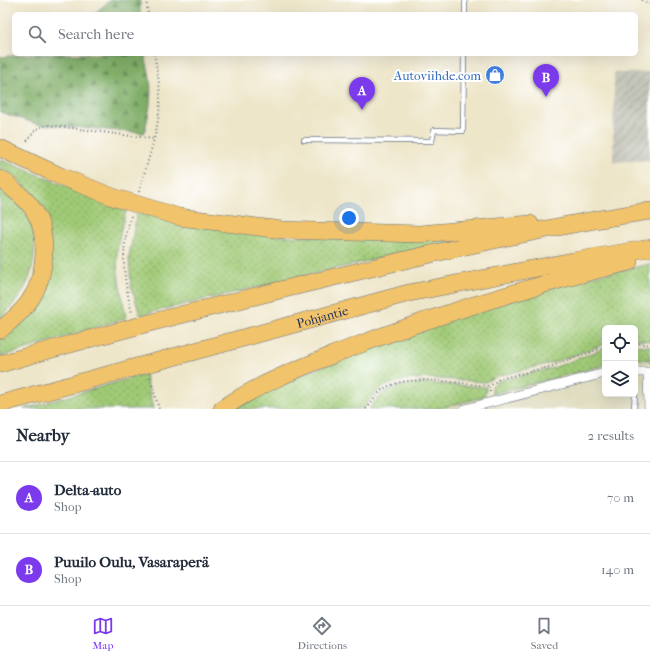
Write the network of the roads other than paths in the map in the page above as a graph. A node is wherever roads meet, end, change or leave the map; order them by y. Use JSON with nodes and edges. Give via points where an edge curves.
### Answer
{"nodes":[{"id":1,"x":465,"y":0,"type":"edge"},
{"id":2,"x":464,"y":12,"type":"edge"},
{"id":3,"x":464,"y":56,"type":"edge"},
{"id":4,"x":304,"y":140,"type":"dead end"},
{"id":5,"x":0,"y":148,"type":"edge"},
{"id":6,"x":0,"y":179,"type":"edge"},
{"id":7,"x":650,"y":211,"type":"edge"},
{"id":8,"x":607,"y":217,"type":"junction"},
{"id":9,"x":650,"y":248,"type":"edge"},
{"id":10,"x":650,"y":257,"type":"edge"},
{"id":11,"x":0,"y":330,"type":"edge"},
{"id":12,"x":0,"y":364,"type":"edge"},
{"id":13,"x":638,"y":372,"type":"edge"},
{"id":14,"x":602,"y":374,"type":"edge"},
{"id":15,"x":635,"y":397,"type":"edge"},
{"id":16,"x":0,"y":404,"type":"edge"},
{"id":17,"x":479,"y":407,"type":"edge"},
{"id":18,"x":222,"y":409,"type":"edge"},
{"id":19,"x":465,"y":409,"type":"edge"},
{"id":20,"x":634,"y":409,"type":"edge"},
{"id":21,"x":649,"y":409,"type":"edge"}],
"edges":[{"from":1,"to":2,"type":"lane"},
{"from":3,"to":4,"type":"lane","via":[[464,131],[434,130],[432,141]]},
{"from":5,"to":8,"type":"highway","via":[[113,197],[179,217],[282,230],[420,234]]},
{"from":6,"to":11,"type":"highway","via":[[22,196],[35,212],[44,247],[37,287],[30,301]]},
{"from":7,"to":8,"type":"highway"},
{"from":8,"to":12,"type":"highway","via":[[251,296],[106,333]]},
{"from":9,"to":16,"type":"highway","name":"Pohjantie","via":[[409,293]]},
{"from":10,"to":18,"type":"highway","via":[[568,277],[404,328],[299,368]]},
{"from":13,"to":21,"type":"street","via":[[648,372]]},
{"from":14,"to":17,"type":"street"},
{"from":15,"to":20,"type":"lane"},
{"from":17,"to":19,"type":"street"}]}
